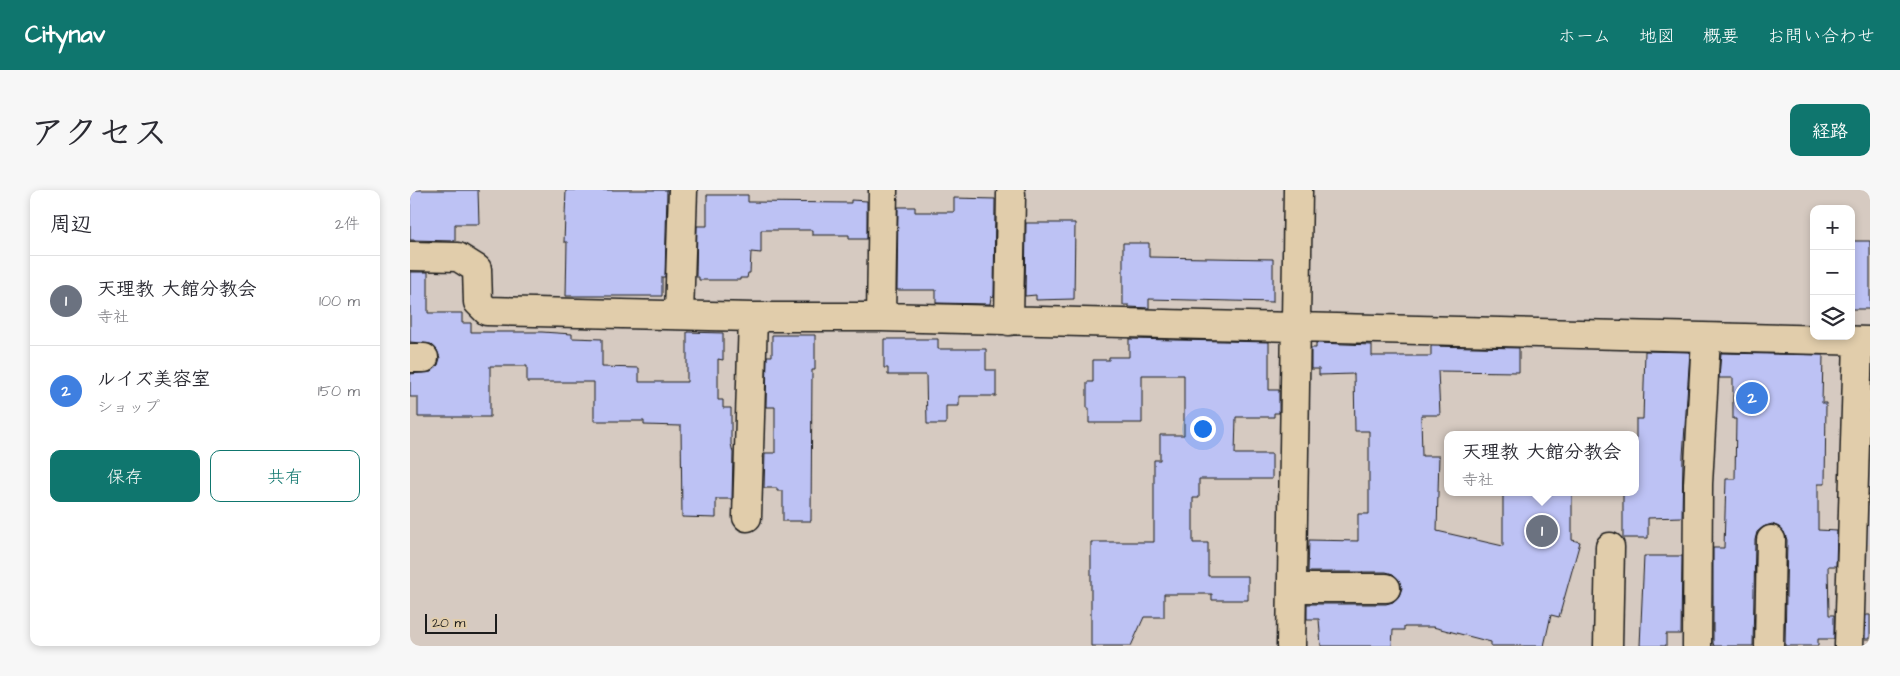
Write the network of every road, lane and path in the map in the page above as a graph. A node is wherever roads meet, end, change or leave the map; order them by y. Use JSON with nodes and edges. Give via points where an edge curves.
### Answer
{"nodes":[{"id":1,"x":683,"y":190,"type":"edge"},
{"id":2,"x":883,"y":190,"type":"edge"},
{"id":3,"x":1298,"y":190,"type":"edge"},
{"id":4,"x":1011,"y":194,"type":"dead end"},
{"id":5,"x":410,"y":256,"type":"edge"},
{"id":6,"x":679,"y":314,"type":"junction"},
{"id":7,"x":753,"y":317,"type":"junction"},
{"id":8,"x":881,"y":317,"type":"junction"},
{"id":9,"x":1009,"y":321,"type":"junction"},
{"id":10,"x":1296,"y":328,"type":"junction"},
{"id":11,"x":1706,"y":338,"type":"junction"},
{"id":12,"x":1864,"y":341,"type":"edge"},
{"id":13,"x":747,"y":517,"type":"dead end"},
{"id":14,"x":1771,"y":540,"type":"dead end"},
{"id":15,"x":1610,"y":547,"type":"dead end"},
{"id":16,"x":1292,"y":588,"type":"junction"},
{"id":17,"x":1386,"y":588,"type":"dead end"},
{"id":18,"x":1291,"y":646,"type":"edge"},
{"id":19,"x":1608,"y":646,"type":"edge"},
{"id":20,"x":1697,"y":646,"type":"edge"},
{"id":21,"x":1769,"y":646,"type":"edge"},
{"id":22,"x":1849,"y":646,"type":"edge"}],
"edges":[{"from":1,"to":6,"type":"street"},
{"from":2,"to":8,"type":"street"},
{"from":3,"to":10,"type":"street"},
{"from":4,"to":9,"type":"street"},
{"from":5,"to":6,"type":"street","via":[[458,257],[476,268],[478,302],[487,311]]},
{"from":6,"to":7,"type":"street"},
{"from":7,"to":8,"type":"street"},
{"from":7,"to":13,"type":"street"},
{"from":8,"to":9,"type":"street"},
{"from":9,"to":10,"type":"street"},
{"from":10,"to":11,"type":"street"},
{"from":10,"to":16,"type":"street"},
{"from":11,"to":12,"type":"street"},
{"from":11,"to":20,"type":"street","via":[[1698,484]]},
{"from":12,"to":22,"type":"street"},
{"from":14,"to":21,"type":"street"},
{"from":15,"to":19,"type":"street"},
{"from":16,"to":17,"type":"street"},
{"from":16,"to":18,"type":"street"}]}
